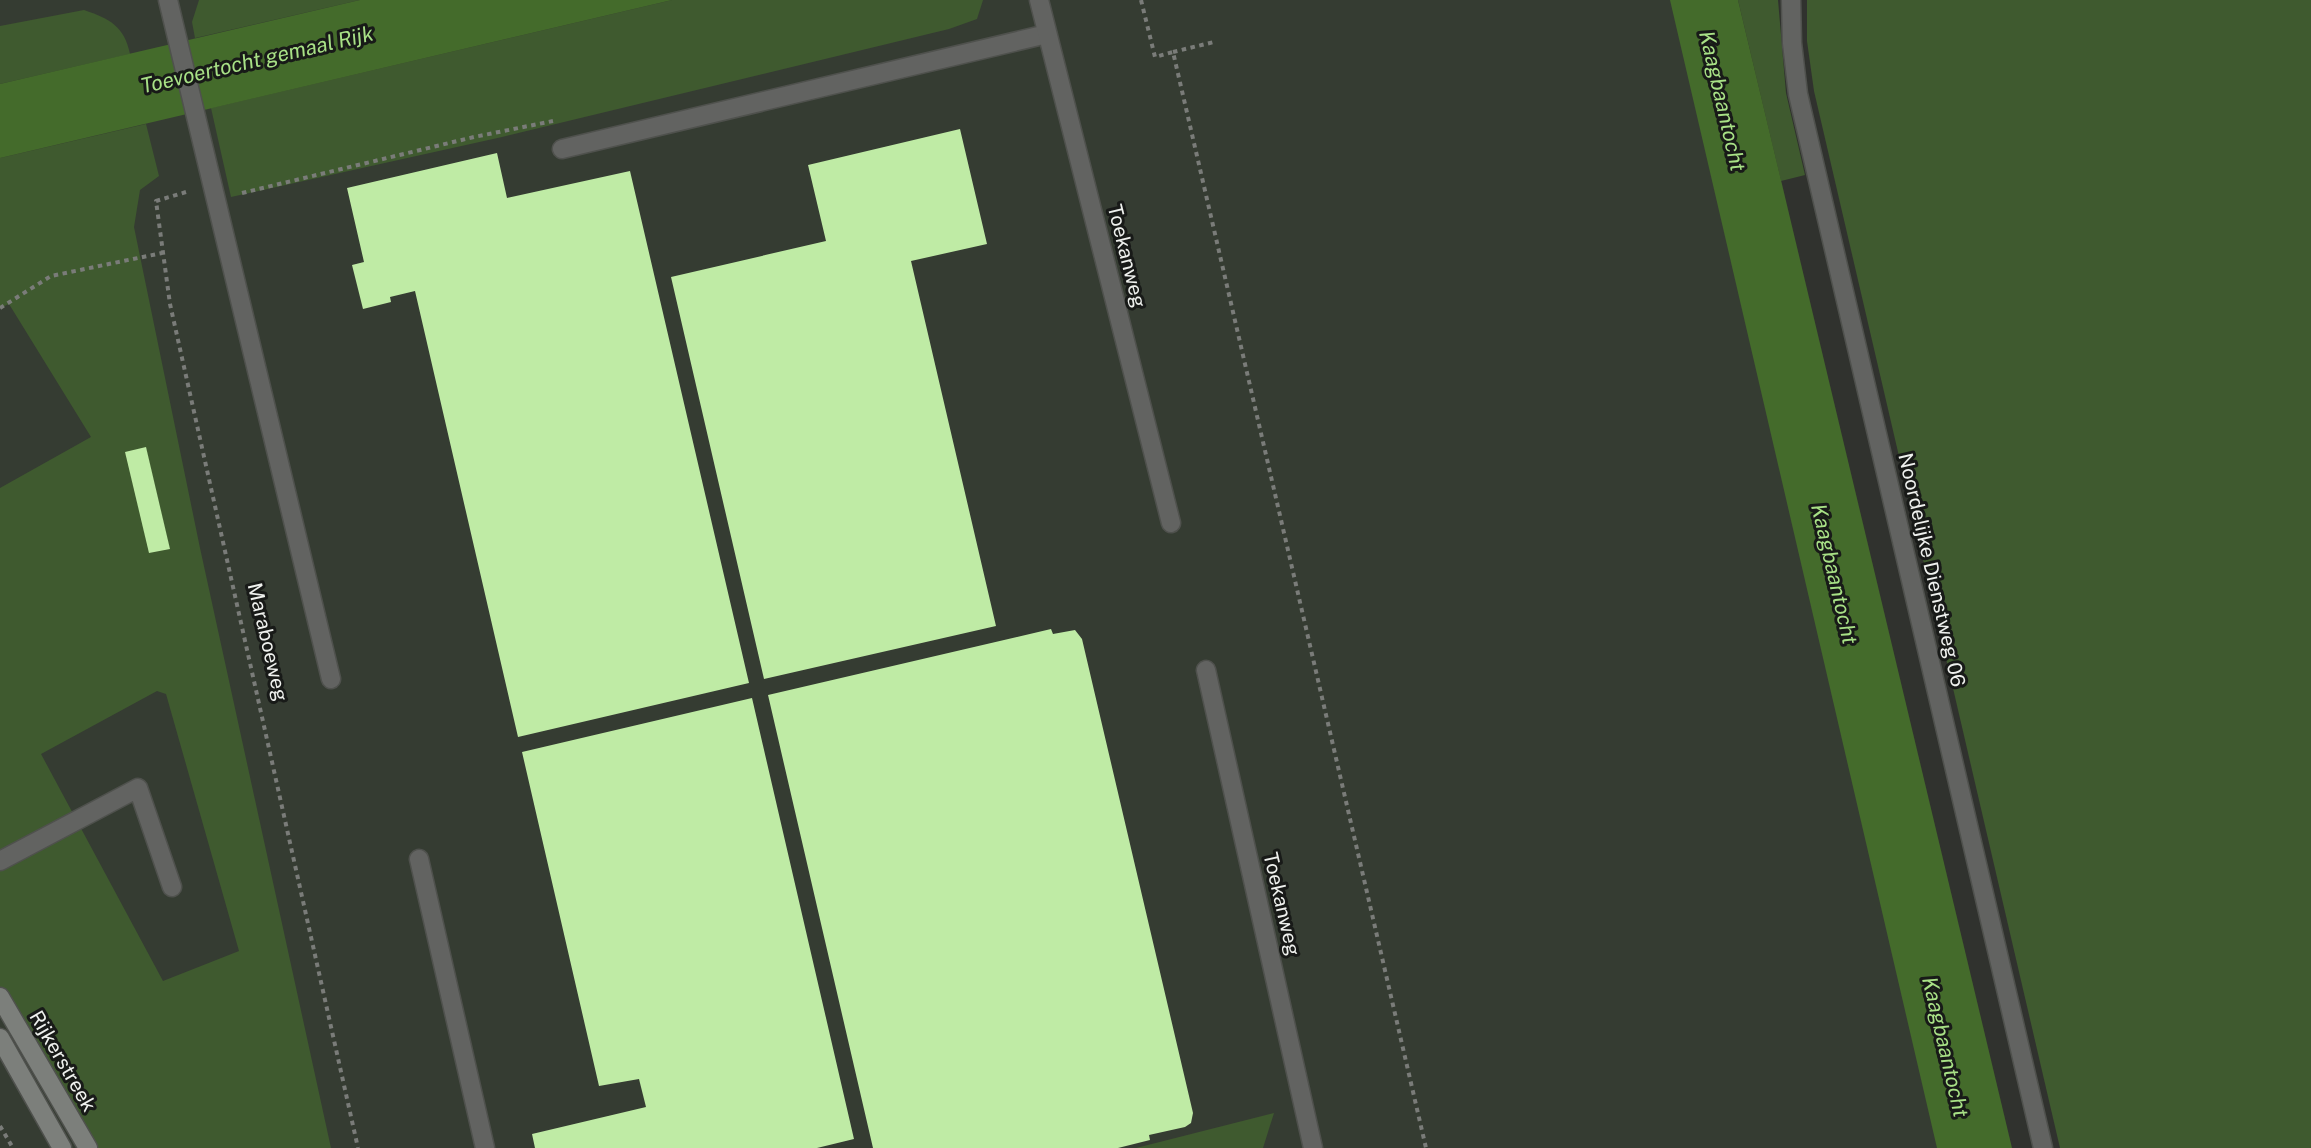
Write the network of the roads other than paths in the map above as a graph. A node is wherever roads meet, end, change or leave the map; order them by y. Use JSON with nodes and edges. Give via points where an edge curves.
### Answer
{"nodes":[{"id":1,"x":168,"y":0,"type":"edge"},
{"id":2,"x":1039,"y":0,"type":"edge"},
{"id":3,"x":1791,"y":0,"type":"edge"},
{"id":4,"x":1047,"y":34,"type":"junction"},
{"id":5,"x":561,"y":149,"type":"road end"},
{"id":6,"x":1171,"y":523,"type":"dead end"},
{"id":7,"x":1206,"y":670,"type":"dead end"},
{"id":8,"x":331,"y":679,"type":"dead end"},
{"id":9,"x":419,"y":859,"type":"dead end"},
{"id":10,"x":0,"y":861,"type":"edge"},
{"id":11,"x":172,"y":887,"type":"dead end"},
{"id":12,"x":0,"y":997,"type":"edge"},
{"id":13,"x":0,"y":1038,"type":"edge"},
{"id":14,"x":62,"y":1148,"type":"edge"},
{"id":15,"x":88,"y":1148,"type":"edge"},
{"id":16,"x":485,"y":1148,"type":"edge"},
{"id":17,"x":1313,"y":1148,"type":"edge"},
{"id":18,"x":2043,"y":1148,"type":"edge"}],
"edges":[{"from":1,"to":8,"type":"street"},
{"from":2,"to":4,"type":"street","name":"Toekanweg"},
{"from":3,"to":18,"type":"street","name":"Noordelijke Dienstweg 06","via":[[1798,94]]},
{"from":4,"to":5,"type":"street"},
{"from":4,"to":6,"type":"street","name":"Toekanweg"},
{"from":7,"to":17,"type":"street","name":"Toekanweg"},
{"from":9,"to":16,"type":"street"},
{"from":10,"to":11,"type":"street","via":[[138,788]]},
{"from":12,"to":15,"type":"street","name":"Rijkerstreek"},
{"from":13,"to":14,"type":"street"}]}
